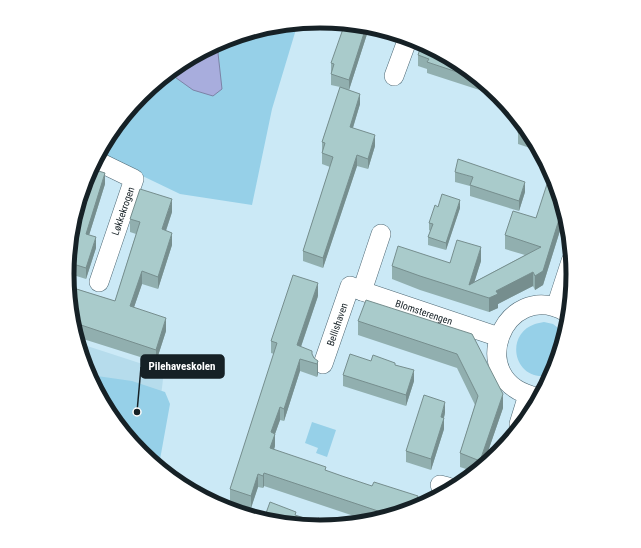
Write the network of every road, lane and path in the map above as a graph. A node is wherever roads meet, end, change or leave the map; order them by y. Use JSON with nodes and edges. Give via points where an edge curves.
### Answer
{"nodes":[{"id":1,"x":406,"y":43,"type":"edge"},
{"id":2,"x":394,"y":76,"type":"dead end"},
{"id":3,"x":101,"y":163,"type":"edge"},
{"id":4,"x":380,"y":234,"type":"dead end"},
{"id":5,"x":99,"y":282,"type":"dead end"},
{"id":6,"x":566,"y":285,"type":"edge"},
{"id":7,"x":356,"y":288,"type":"junction"},
{"id":8,"x":561,"y":309,"type":"edge"},
{"id":9,"x":499,"y":337,"type":"junction"},
{"id":10,"x":323,"y":364,"type":"dead end"},
{"id":11,"x":533,"y":396,"type":"edge"},
{"id":12,"x":527,"y":408,"type":"edge"}],
"edges":[{"from":1,"to":2,"type":"street"},
{"from":3,"to":5,"type":"street","name":"Løkkekrogen","via":[[134,179]]},
{"from":4,"to":7,"type":"street","name":"Bellishaven"},
{"from":6,"to":8,"type":"street"},
{"from":7,"to":9,"type":"street","name":"Blomsterengen"},
{"from":7,"to":10,"type":"street","name":"Bellishaven"},
{"from":8,"to":9,"type":"street","via":[[547,305],[528,307],[505,324]]},
{"from":9,"to":11,"type":"street","via":[[497,357],[501,372],[515,388]]},
{"from":11,"to":12,"type":"street"}]}
